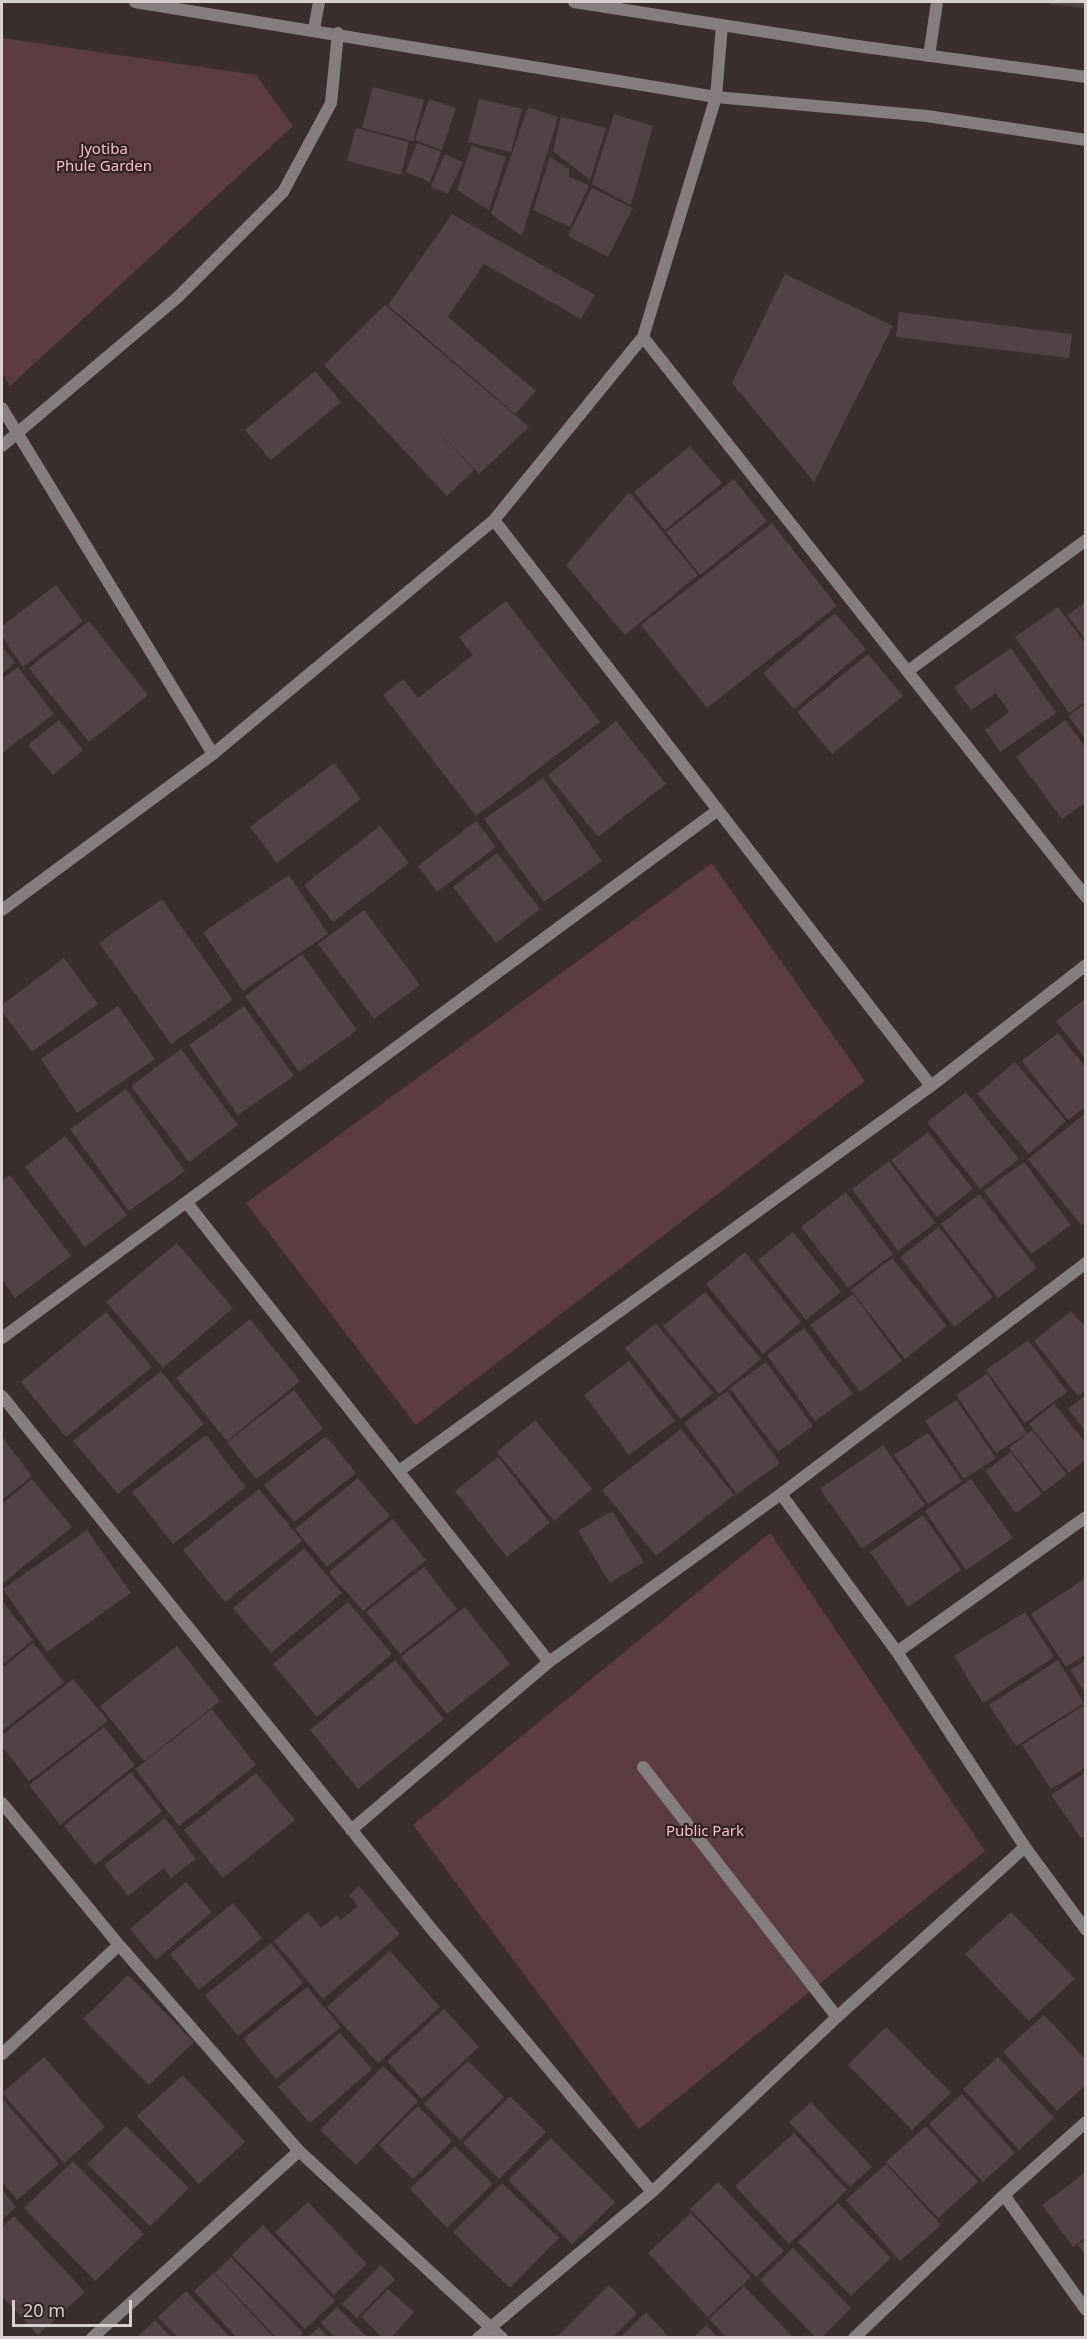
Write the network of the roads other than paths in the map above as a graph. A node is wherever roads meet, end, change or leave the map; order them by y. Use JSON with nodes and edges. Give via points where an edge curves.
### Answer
{"nodes":[{"id":1,"x":135,"y":2,"type":"edge"},
{"id":2,"x":319,"y":2,"type":"edge"},
{"id":3,"x":574,"y":2,"type":"edge"},
{"id":4,"x":937,"y":2,"type":"edge"},
{"id":5,"x":722,"y":25,"type":"junction"},
{"id":6,"x":314,"y":29,"type":"junction"},
{"id":7,"x":338,"y":33,"type":"junction"},
{"id":8,"x":930,"y":56,"type":"junction"},
{"id":9,"x":1086,"y":77,"type":"edge"},
{"id":10,"x":716,"y":97,"type":"junction"},
{"id":11,"x":1086,"y":140,"type":"edge"},
{"id":12,"x":643,"y":337,"type":"junction"},
{"id":13,"x":2,"y":408,"type":"edge"},
{"id":14,"x":18,"y":433,"type":"junction"},
{"id":15,"x":2,"y":446,"type":"edge"},
{"id":16,"x":494,"y":520,"type":"junction"},
{"id":17,"x":1086,"y":540,"type":"edge"},
{"id":18,"x":908,"y":671,"type":"junction"},
{"id":19,"x":213,"y":754,"type":"junction"},
{"id":20,"x":717,"y":810,"type":"junction"},
{"id":21,"x":1086,"y":897,"type":"edge"},
{"id":22,"x":2,"y":910,"type":"edge"},
{"id":23,"x":1086,"y":965,"type":"edge"},
{"id":24,"x":931,"y":1086,"type":"junction"},
{"id":25,"x":187,"y":1203,"type":"junction"},
{"id":26,"x":1086,"y":1263,"type":"edge"},
{"id":27,"x":2,"y":1338,"type":"edge"},
{"id":28,"x":2,"y":1396,"type":"edge"},
{"id":29,"x":399,"y":1471,"type":"junction"},
{"id":30,"x":781,"y":1494,"type":"junction"},
{"id":31,"x":1086,"y":1517,"type":"edge"},
{"id":32,"x":897,"y":1652,"type":"junction"},
{"id":33,"x":549,"y":1662,"type":"junction"},
{"id":34,"x":642,"y":1767,"type":"dead end"},
{"id":35,"x":2,"y":1803,"type":"edge"},
{"id":36,"x":351,"y":1830,"type":"junction"},
{"id":37,"x":1025,"y":1847,"type":"junction"},
{"id":38,"x":1086,"y":1930,"type":"edge"},
{"id":39,"x":119,"y":1945,"type":"junction"},
{"id":40,"x":837,"y":2017,"type":"junction"},
{"id":41,"x":2,"y":2054,"type":"edge"},
{"id":42,"x":1086,"y":2122,"type":"edge"},
{"id":43,"x":299,"y":2151,"type":"junction"},
{"id":44,"x":652,"y":2192,"type":"junction"},
{"id":45,"x":1005,"y":2195,"type":"junction"},
{"id":46,"x":1086,"y":2310,"type":"edge"},
{"id":47,"x":490,"y":2327,"type":"junction"},
{"id":48,"x":92,"y":2337,"type":"edge"},
{"id":49,"x":478,"y":2337,"type":"edge"},
{"id":50,"x":502,"y":2337,"type":"edge"},
{"id":51,"x":854,"y":2337,"type":"edge"}],
"edges":[{"from":1,"to":6,"type":"street"},
{"from":2,"to":6,"type":"street"},
{"from":3,"to":5,"type":"street"},
{"from":4,"to":8,"type":"street"},
{"from":5,"to":8,"type":"street"},
{"from":5,"to":10,"type":"street"},
{"from":6,"to":7,"type":"street"},
{"from":7,"to":10,"type":"street"},
{"from":7,"to":14,"type":"street","via":[[331,104],[283,192],[178,297]]},
{"from":8,"to":9,"type":"street"},
{"from":10,"to":11,"type":"street","via":[[927,116]]},
{"from":10,"to":12,"type":"street"},
{"from":12,"to":16,"type":"street"},
{"from":12,"to":18,"type":"street"},
{"from":13,"to":14,"type":"street"},
{"from":14,"to":15,"type":"street"},
{"from":14,"to":19,"type":"street"},
{"from":16,"to":19,"type":"street"},
{"from":16,"to":20,"type":"street"},
{"from":17,"to":18,"type":"street"},
{"from":18,"to":21,"type":"street"},
{"from":19,"to":22,"type":"street"},
{"from":20,"to":24,"type":"street"},
{"from":20,"to":25,"type":"street"},
{"from":23,"to":24,"type":"street"},
{"from":24,"to":29,"type":"street"},
{"from":25,"to":27,"type":"street"},
{"from":25,"to":29,"type":"street"},
{"from":26,"to":30,"type":"street"},
{"from":28,"to":36,"type":"street"},
{"from":29,"to":33,"type":"street"},
{"from":30,"to":32,"type":"street"},
{"from":30,"to":33,"type":"street"},
{"from":31,"to":32,"type":"street"},
{"from":32,"to":37,"type":"street"},
{"from":33,"to":36,"type":"street"},
{"from":34,"to":40,"type":"street"},
{"from":35,"to":39,"type":"street"},
{"from":36,"to":44,"type":"street"},
{"from":37,"to":38,"type":"street"},
{"from":37,"to":40,"type":"street"},
{"from":39,"to":41,"type":"street"},
{"from":39,"to":43,"type":"street"},
{"from":40,"to":44,"type":"street"},
{"from":42,"to":45,"type":"street"},
{"from":43,"to":47,"type":"street"},
{"from":43,"to":48,"type":"street"},
{"from":44,"to":47,"type":"street"},
{"from":45,"to":46,"type":"street"},
{"from":45,"to":51,"type":"street"},
{"from":47,"to":49,"type":"street"},
{"from":47,"to":50,"type":"street"}]}
